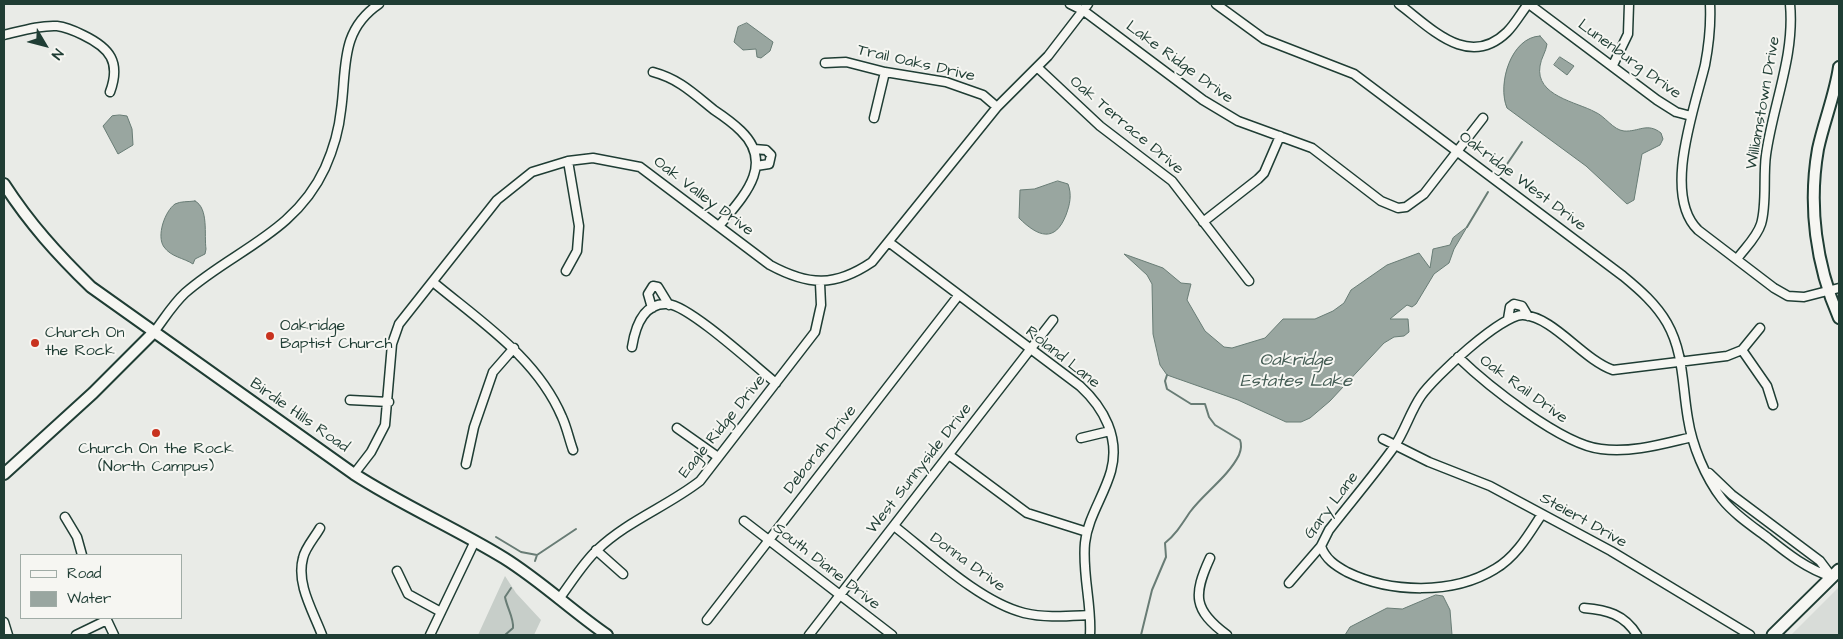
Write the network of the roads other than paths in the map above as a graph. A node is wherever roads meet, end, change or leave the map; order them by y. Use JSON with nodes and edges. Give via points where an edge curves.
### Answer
{"nodes":[{"id":1,"x":379,"y":4,"type":"edge"},
{"id":2,"x":1070,"y":4,"type":"edge"},
{"id":3,"x":1216,"y":4,"type":"edge"},
{"id":4,"x":1399,"y":4,"type":"edge"},
{"id":5,"x":1528,"y":4,"type":"edge"},
{"id":6,"x":1629,"y":4,"type":"edge"},
{"id":7,"x":1710,"y":4,"type":"edge"},
{"id":8,"x":1790,"y":4,"type":"edge"},
{"id":9,"x":1086,"y":7,"type":"edge"},
{"id":10,"x":4,"y":35,"type":"edge"},
{"id":11,"x":825,"y":63,"type":"dead end"},
{"id":12,"x":1612,"y":65,"type":"junction"},
{"id":13,"x":1037,"y":67,"type":"junction"},
{"id":14,"x":1839,"y":67,"type":"edge"},
{"id":15,"x":653,"y":72,"type":"dead end"},
{"id":16,"x":885,"y":72,"type":"junction"},
{"id":17,"x":110,"y":92,"type":"dead end"},
{"id":18,"x":997,"y":107,"type":"junction"},
{"id":19,"x":1691,"y":116,"type":"junction"},
{"id":20,"x":874,"y":118,"type":"dead end"},
{"id":21,"x":1482,"y":118,"type":"dead end"},
{"id":22,"x":1280,"y":136,"type":"junction"},
{"id":23,"x":754,"y":149,"type":"junction"},
{"id":24,"x":1457,"y":151,"type":"junction"},
{"id":25,"x":568,"y":161,"type":"junction"},
{"id":26,"x":756,"y":166,"type":"junction"},
{"id":27,"x":4,"y":184,"type":"edge"},
{"id":28,"x":1203,"y":222,"type":"junction"},
{"id":29,"x":719,"y":226,"type":"junction"},
{"id":30,"x":890,"y":243,"type":"junction"},
{"id":31,"x":1737,"y":259,"type":"junction"},
{"id":32,"x":566,"y":271,"type":"dead end"},
{"id":33,"x":1248,"y":280,"type":"dead end"},
{"id":34,"x":433,"y":282,"type":"junction"},
{"id":35,"x":820,"y":283,"type":"junction"},
{"id":36,"x":1839,"y":288,"type":"edge"},
{"id":37,"x":1829,"y":292,"type":"junction"},
{"id":38,"x":958,"y":296,"type":"junction"},
{"id":39,"x":669,"y":305,"type":"junction"},
{"id":40,"x":652,"y":308,"type":"junction"},
{"id":41,"x":1528,"y":316,"type":"junction"},
{"id":42,"x":1839,"y":318,"type":"edge"},
{"id":43,"x":1508,"y":319,"type":"junction"},
{"id":44,"x":1053,"y":320,"type":"dead end"},
{"id":45,"x":1760,"y":328,"type":"dead end"},
{"id":46,"x":154,"y":332,"type":"junction"},
{"id":47,"x":632,"y":347,"type":"dead end"},
{"id":48,"x":514,"y":348,"type":"junction"},
{"id":49,"x":1030,"y":349,"type":"junction"},
{"id":50,"x":1742,"y":350,"type":"junction"},
{"id":51,"x":1458,"y":357,"type":"junction"},
{"id":52,"x":1682,"y":362,"type":"junction"},
{"id":53,"x":776,"y":383,"type":"junction"},
{"id":54,"x":350,"y":400,"type":"dead end"},
{"id":55,"x":389,"y":402,"type":"junction"},
{"id":56,"x":1773,"y":404,"type":"dead end"},
{"id":57,"x":677,"y":428,"type":"dead end"},
{"id":58,"x":1110,"y":431,"type":"junction"},
{"id":59,"x":1692,"y":437,"type":"junction"},
{"id":60,"x":1081,"y":438,"type":"dead end"},
{"id":61,"x":1383,"y":439,"type":"dead end"},
{"id":62,"x":1395,"y":445,"type":"junction"},
{"id":63,"x":573,"y":450,"type":"dead end"},
{"id":64,"x":949,"y":455,"type":"junction"},
{"id":65,"x":718,"y":457,"type":"junction"},
{"id":66,"x":466,"y":464,"type":"dead end"},
{"id":67,"x":1706,"y":470,"type":"junction"},
{"id":68,"x":4,"y":474,"type":"edge"},
{"id":69,"x":354,"y":474,"type":"junction"},
{"id":70,"x":1542,"y":514,"type":"junction"},
{"id":71,"x":65,"y":517,"type":"dead end"},
{"id":72,"x":744,"y":521,"type":"dead end"},
{"id":73,"x":894,"y":526,"type":"junction"},
{"id":74,"x":320,"y":528,"type":"dead end"},
{"id":75,"x":1087,"y":532,"type":"junction"},
{"id":76,"x":769,"y":540,"type":"junction"},
{"id":77,"x":475,"y":541,"type":"junction"},
{"id":78,"x":1321,"y":546,"type":"junction"},
{"id":79,"x":596,"y":550,"type":"junction"},
{"id":80,"x":82,"y":554,"type":"edge"},
{"id":81,"x":1210,"y":558,"type":"dead end"},
{"id":82,"x":398,"y":571,"type":"dead end"},
{"id":83,"x":623,"y":574,"type":"dead end"},
{"id":84,"x":1836,"y":574,"type":"edge"},
{"id":85,"x":1290,"y":582,"type":"dead end"},
{"id":86,"x":840,"y":595,"type":"junction"},
{"id":87,"x":559,"y":598,"type":"junction"},
{"id":88,"x":1584,"y":608,"type":"dead end"},
{"id":89,"x":441,"y":612,"type":"junction"},
{"id":90,"x":1089,"y":615,"type":"junction"},
{"id":91,"x":106,"y":619,"type":"edge"},
{"id":92,"x":707,"y":620,"type":"dead end"},
{"id":93,"x":4,"y":622,"type":"edge"},
{"id":94,"x":8,"y":635,"type":"edge"},
{"id":95,"x":76,"y":635,"type":"edge"},
{"id":96,"x":114,"y":635,"type":"edge"},
{"id":97,"x":322,"y":635,"type":"edge"},
{"id":98,"x":430,"y":635,"type":"edge"},
{"id":99,"x":607,"y":635,"type":"edge"},
{"id":100,"x":809,"y":635,"type":"edge"},
{"id":101,"x":892,"y":635,"type":"edge"},
{"id":102,"x":1090,"y":635,"type":"edge"},
{"id":103,"x":1226,"y":635,"type":"edge"},
{"id":104,"x":1637,"y":635,"type":"edge"},
{"id":105,"x":1750,"y":635,"type":"edge"},
{"id":106,"x":1773,"y":635,"type":"edge"}],
"edges":[{"from":1,"to":46,"type":"street","via":[[364,17],[350,39],[338,129],[324,169],[312,191],[278,228],[184,294]]},
{"from":2,"to":9,"type":"street","name":"Lake Ridge Drive"},
{"from":3,"to":24,"type":"street","name":"Oakridge West Drive","via":[[1264,39],[1354,74]]},
{"from":4,"to":5,"type":"street","via":[[1447,40],[1467,47],[1497,40]]},
{"from":5,"to":12,"type":"street","name":"Lunenburg Drive"},
{"from":6,"to":12,"type":"street","via":[[1628,34]]},
{"from":7,"to":19,"type":"street","name":"Lunenburg Drive","via":[[1710,39]]},
{"from":8,"to":31,"type":"street","name":"Williamstown Drive","via":[[1788,58],[1766,156],[1762,222]]},
{"from":9,"to":13,"type":"street","name":"Oak Valley Drive"},
{"from":9,"to":22,"type":"street","name":"Lake Ridge Drive","via":[[1203,100],[1238,121]]},
{"from":10,"to":17,"type":"street","via":[[30,28],[58,26],[93,40],[109,52],[115,67]]},
{"from":11,"to":16,"type":"street","name":"Trail Oaks Drive","via":[[846,62]]},
{"from":12,"to":19,"type":"street","name":"Lunenburg Drive","via":[[1670,108]]},
{"from":13,"to":18,"type":"street","name":"Oak Valley Drive"},
{"from":13,"to":28,"type":"street","name":"Oak Terrace Drive","via":[[1100,126],[1172,182]]},
{"from":14,"to":37,"type":"main road","via":[[1818,150],[1814,187],[1816,237]]},
{"from":15,"to":23,"type":"street","via":[[672,77],[742,131]]},
{"from":16,"to":18,"type":"street","name":"Trail Oaks Drive","via":[[966,87],[984,95]]},
{"from":16,"to":20,"type":"street"},
{"from":18,"to":30,"type":"street","name":"Oak Valley Drive"},
{"from":19,"to":31,"type":"street","name":"Lunenburg Drive","via":[[1682,192],[1684,207],[1698,230]]},
{"from":21,"to":24,"type":"street","name":"Lake Ridge Drive"},
{"from":22,"to":24,"type":"street","name":"Lake Ridge Drive","via":[[1312,148],[1381,201],[1398,208],[1412,204],[1424,194]]},
{"from":22,"to":28,"type":"street","via":[[1258,179]]},
{"from":23,"to":26,"type":"street"},
{"from":23,"to":26,"type":"street","via":[[766,150],[771,155],[769,164]]},
{"from":24,"to":52,"type":"street","name":"Oakridge West Drive","via":[[1647,297],[1667,323]]},
{"from":25,"to":29,"type":"street","name":"Oak Valley Drive","via":[[593,158],[640,167]]},
{"from":25,"to":32,"type":"street","via":[[580,226],[577,251]]},
{"from":25,"to":34,"type":"street","name":"Oak Valley Drive","via":[[532,172],[497,200]]},
{"from":26,"to":29,"type":"street","via":[[754,178],[744,195]]},
{"from":27,"to":46,"type":"main road","name":"Birdie Hills Road","via":[[27,219],[85,281]]},
{"from":28,"to":33,"type":"street","name":"Oak Terrace Drive"},
{"from":29,"to":35,"type":"street","name":"Oak Valley Drive","via":[[791,277]]},
{"from":30,"to":35,"type":"street","name":"Oak Valley Drive","via":[[863,269]]},
{"from":30,"to":38,"type":"street","name":"Roland Lane"},
{"from":31,"to":37,"type":"street","name":"Lunenburg Drive","via":[[1788,296],[1804,297]]},
{"from":34,"to":48,"type":"street"},
{"from":34,"to":55,"type":"street","name":"Oak Valley Drive","via":[[399,324],[391,352]]},
{"from":35,"to":53,"type":"street","name":"Eagle Ridge Drive","via":[[818,326]]},
{"from":36,"to":37,"type":"street","name":"Lunenburg Drive"},
{"from":37,"to":42,"type":"main road"},
{"from":38,"to":49,"type":"street","name":"Roland Lane"},
{"from":38,"to":76,"type":"street","name":"Deborah Drive"},
{"from":39,"to":40,"type":"street"},
{"from":39,"to":40,"type":"street","via":[[658,287],[653,286],[648,294]]},
{"from":39,"to":53,"type":"street","via":[[689,314]]},
{"from":40,"to":47,"type":"street","via":[[644,313],[635,328]]},
{"from":41,"to":43,"type":"street"},
{"from":41,"to":43,"type":"street","name":"Gary Lane","via":[[1522,306],[1514,304],[1510,307]]},
{"from":41,"to":52,"type":"street","via":[[1545,324],[1600,365],[1613,370]]},
{"from":43,"to":51,"type":"street","name":"Gary Lane"},
{"from":44,"to":49,"type":"street","name":"West Sunnyside Drive"},
{"from":45,"to":50,"type":"street"},
{"from":46,"to":68,"type":"main road"},
{"from":46,"to":69,"type":"main road","name":"Birdie Hills Road"},
{"from":48,"to":63,"type":"street","via":[[547,388]]},
{"from":48,"to":66,"type":"street","via":[[493,372],[474,427]]},
{"from":49,"to":58,"type":"street","name":"Roland Lane","via":[[1091,396],[1100,406]]},
{"from":49,"to":64,"type":"street","name":"West Sunnyside Drive"},
{"from":50,"to":52,"type":"street","via":[[1710,360]]},
{"from":50,"to":56,"type":"street","via":[[1767,386]]},
{"from":51,"to":59,"type":"street","name":"Oak Rail Drive","via":[[1553,431],[1583,445],[1600,449],[1638,449]]},
{"from":51,"to":62,"type":"street","name":"Gary Lane","via":[[1422,394]]},
{"from":52,"to":59,"type":"street","name":"Oakridge West Drive"},
{"from":53,"to":65,"type":"street","name":"Eagle Ridge Drive"},
{"from":54,"to":55,"type":"street"},
{"from":55,"to":69,"type":"street","name":"Oak Valley Drive","via":[[385,425],[371,452]]},
{"from":57,"to":65,"type":"street"},
{"from":58,"to":60,"type":"street"},
{"from":58,"to":75,"type":"street","name":"Roland Lane","via":[[1114,450],[1110,471]]},
{"from":59,"to":67,"type":"street","name":"Oakridge West Drive"},
{"from":61,"to":62,"type":"street","name":"Steiert Drive"},
{"from":62,"to":70,"type":"street","name":"Steiert Drive","via":[[1490,486]]},
{"from":62,"to":78,"type":"street","name":"Gary Lane","via":[[1329,530]]},
{"from":64,"to":73,"type":"street","name":"West Sunnyside Drive"},
{"from":64,"to":75,"type":"street","via":[[1027,513]]},
{"from":65,"to":79,"type":"street","name":"Eagle Ridge Drive","via":[[700,481],[681,496],[620,531]]},
{"from":67,"to":84,"type":"street","name":"Oakridge West Drive","via":[[1732,495]]},
{"from":67,"to":84,"type":"street","name":"Oakridge West Drive","via":[[1722,499],[1739,516],[1815,572]]},
{"from":69,"to":77,"type":"main road","name":"Birdie Hills Road"},
{"from":70,"to":78,"type":"street","via":[[1529,535],[1505,562],[1482,575],[1453,584],[1382,585],[1341,569],[1323,553]]},
{"from":70,"to":105,"type":"street","name":"Steiert Drive"},
{"from":71,"to":80,"type":"street","via":[[77,536]]},
{"from":72,"to":76,"type":"street","name":"South Diane Drive"},
{"from":73,"to":86,"type":"street","name":"West Sunnyside Drive"},
{"from":73,"to":90,"type":"street","name":"Donna Drive","via":[[999,604],[1024,613]]},
{"from":74,"to":97,"type":"street","via":[[303,557],[301,575]]},
{"from":75,"to":90,"type":"street","name":"Roland Lane","via":[[1084,565]]},
{"from":76,"to":86,"type":"street","name":"South Diane Drive"},
{"from":76,"to":92,"type":"street","name":"Deborah Drive"},
{"from":77,"to":87,"type":"main road","name":"Birdie Hills Road"},
{"from":77,"to":89,"type":"street"},
{"from":78,"to":85,"type":"street","name":"Gary Lane"},
{"from":79,"to":83,"type":"street"},
{"from":79,"to":87,"type":"street","name":"Eagle Ridge Drive"},
{"from":81,"to":103,"type":"street","via":[[1198,588],[1201,608],[1212,626]]},
{"from":82,"to":89,"type":"street","via":[[408,594]]},
{"from":84,"to":106,"type":"main road"},
{"from":86,"to":100,"type":"street","name":"West Sunnyside Drive"},
{"from":86,"to":101,"type":"street","name":"South Diane Drive"},
{"from":87,"to":99,"type":"main road","name":"Birdie Hills Road"},
{"from":88,"to":104,"type":"street","via":[[1614,613]]},
{"from":89,"to":98,"type":"street"},
{"from":90,"to":102,"type":"street","name":"Roland Lane"},
{"from":91,"to":95,"type":"street"},
{"from":91,"to":96,"type":"street"},
{"from":93,"to":94,"type":"street"}]}
